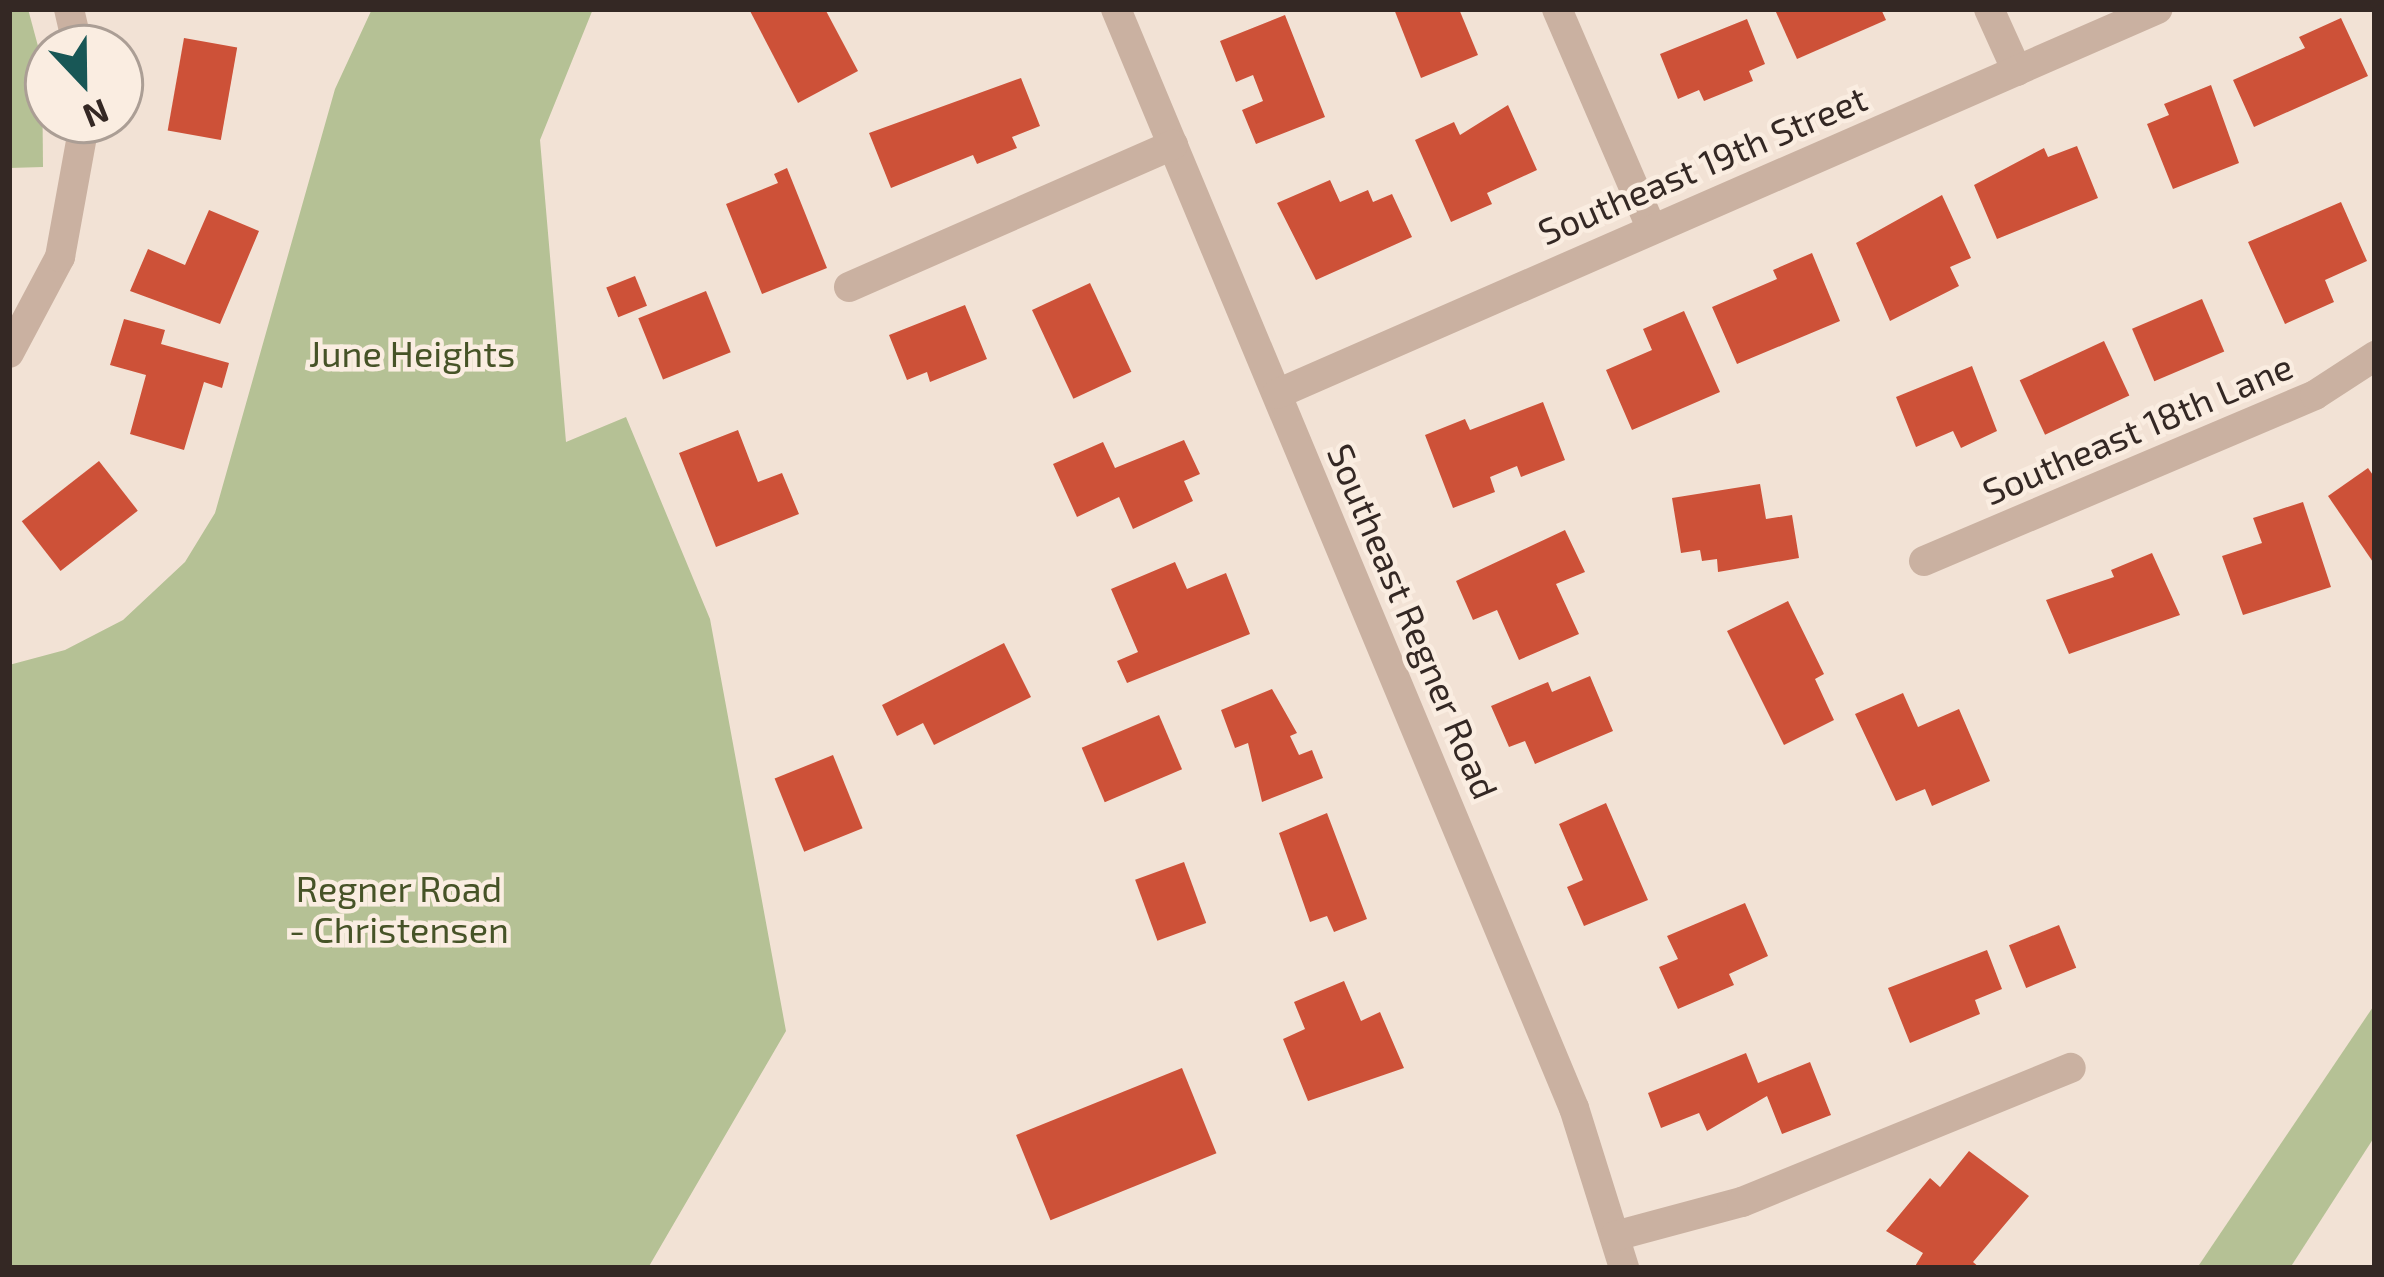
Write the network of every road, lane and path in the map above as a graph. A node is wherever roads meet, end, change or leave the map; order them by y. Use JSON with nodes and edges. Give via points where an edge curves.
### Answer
{"nodes":[{"id":1,"x":1116,"y":9,"type":"edge"},
{"id":2,"x":1557,"y":9,"type":"edge"},
{"id":3,"x":1989,"y":9,"type":"edge"},
{"id":4,"x":2158,"y":9,"type":"edge"},
{"id":5,"x":2017,"y":71,"type":"junction"},
{"id":6,"x":81,"y":144,"type":"edge"},
{"id":7,"x":1173,"y":146,"type":"junction"},
{"id":8,"x":1651,"y":227,"type":"junction"},
{"id":9,"x":849,"y":287,"type":"dead end"},
{"id":10,"x":9,"y":353,"type":"edge"},
{"id":11,"x":2375,"y":356,"type":"edge"},
{"id":12,"x":1277,"y":394,"type":"junction"},
{"id":13,"x":1924,"y":561,"type":"dead end"},
{"id":14,"x":2071,"y":1068,"type":"dead end"},
{"id":15,"x":1616,"y":1236,"type":"junction"},
{"id":16,"x":1624,"y":1268,"type":"edge"}],
"edges":[{"from":1,"to":7,"type":"street","name":"Southeast Regner Road"},
{"from":2,"to":8,"type":"street"},
{"from":3,"to":5,"type":"street"},
{"from":4,"to":5,"type":"street","name":"Southeast 19th Street"},
{"from":5,"to":8,"type":"street","name":"Southeast 19th Street"},
{"from":6,"to":10,"type":"street","via":[[60,257]]},
{"from":7,"to":9,"type":"street"},
{"from":7,"to":12,"type":"street","name":"Southeast Regner Road"},
{"from":8,"to":12,"type":"street","name":"Southeast 19th Street"},
{"from":11,"to":13,"type":"street","name":"Southeast 18th Lane","via":[[2315,395]]},
{"from":12,"to":15,"type":"street","name":"Southeast Regner Road","via":[[1574,1108]]},
{"from":14,"to":15,"type":"street","via":[[1742,1202]]},
{"from":15,"to":16,"type":"street","name":"Southeast Regner Road"}]}
